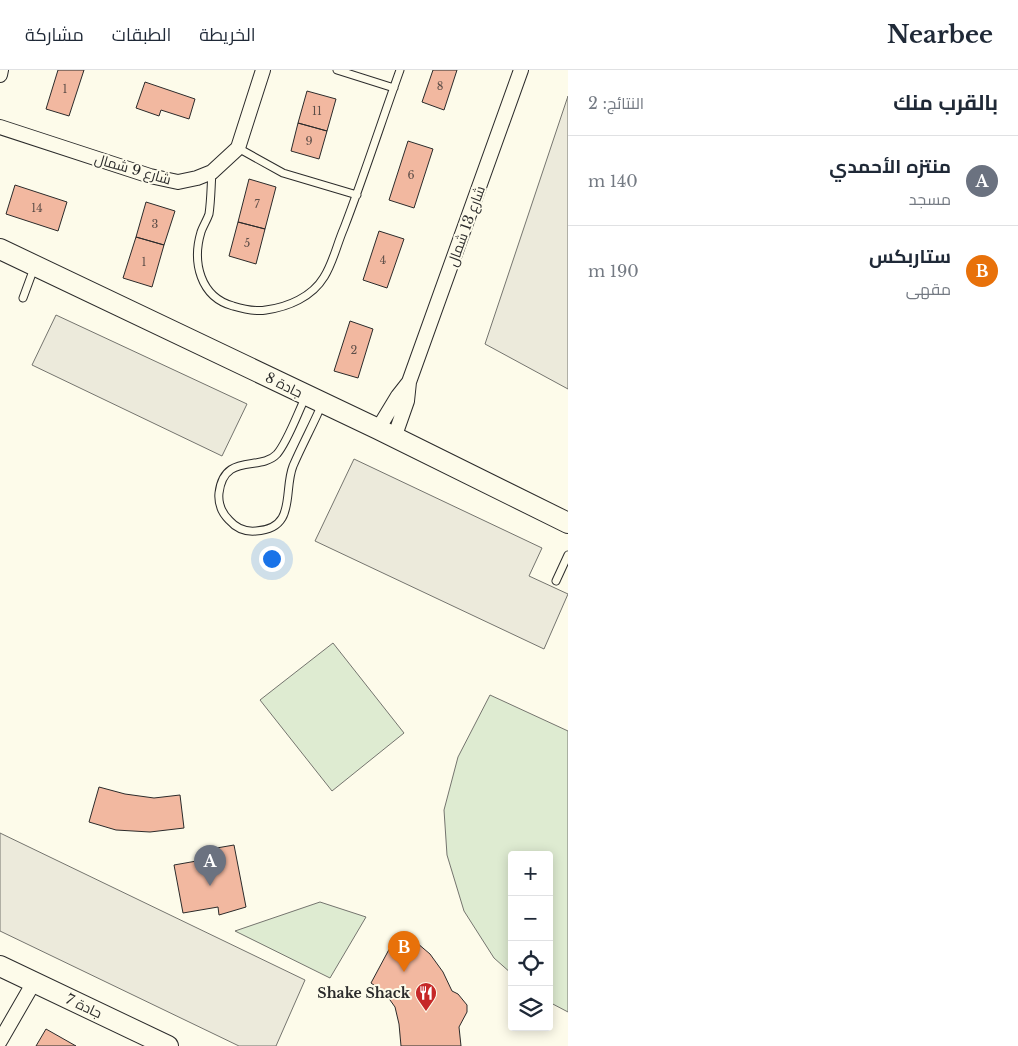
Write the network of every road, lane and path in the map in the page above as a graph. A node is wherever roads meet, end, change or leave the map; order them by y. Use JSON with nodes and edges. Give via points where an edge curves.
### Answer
{"nodes":[{"id":1,"x":1,"y":70,"type":"edge"},
{"id":2,"x":263,"y":70,"type":"edge"},
{"id":3,"x":337,"y":70,"type":"edge"},
{"id":4,"x":400,"y":70,"type":"edge"},
{"id":5,"x":521,"y":70,"type":"edge"},
{"id":6,"x":0,"y":75,"type":"edge"},
{"id":7,"x":394,"y":88,"type":"junction"},
{"id":8,"x":0,"y":127,"type":"edge"},
{"id":9,"x":238,"y":148,"type":"junction"},
{"id":10,"x":212,"y":172,"type":"junction"},
{"id":11,"x":357,"y":195,"type":"junction"},
{"id":12,"x":0,"y":249,"type":"edge"},
{"id":13,"x":36,"y":265,"type":"junction"},
{"id":14,"x":23,"y":298,"type":"dead end"},
{"id":15,"x":314,"y":400,"type":"junction"},
{"id":16,"x":386,"y":433,"type":"junction"},
{"id":17,"x":568,"y":523,"type":"edge"},
{"id":18,"x":568,"y":555,"type":"edge"},
{"id":19,"x":556,"y":581,"type":"dead end"},
{"id":20,"x":0,"y":966,"type":"edge"},
{"id":21,"x":34,"y":982,"type":"junction"},
{"id":22,"x":0,"y":1041,"type":"edge"},
{"id":23,"x":168,"y":1046,"type":"edge"}],
"edges":[{"from":1,"to":6,"type":"street"},
{"from":2,"to":9,"type":"street","name":"شارع 9 شمال"},
{"from":3,"to":7,"type":"lane"},
{"from":4,"to":7,"type":"lane"},
{"from":5,"to":16,"type":"street","name":"شارع 13 شمال","via":[[409,382],[407,401]]},
{"from":7,"to":11,"type":"lane"},
{"from":8,"to":10,"type":"street","name":"شارع 9 شمال","via":[[150,176],[178,182]]},
{"from":9,"to":10,"type":"street","name":"شارع 9 شمال"},
{"from":9,"to":11,"type":"lane","via":[[282,173]]},
{"from":10,"to":11,"type":"lane","via":[[208,215],[200,239],[198,264],[211,296],[244,310],[280,308],[312,291],[324,278]]},
{"from":12,"to":13,"type":"main road","name":"جادة 8"},
{"from":13,"to":14,"type":"lane"},
{"from":13,"to":15,"type":"main road","name":"جادة 8"},
{"from":15,"to":15,"type":"lane","via":[[275,456],[238,465],[222,482],[219,497],[223,512],[240,529],[263,530],[282,518],[288,503],[291,473]]},
{"from":15,"to":16,"type":"main road","name":"جادة 8"},
{"from":16,"to":17,"type":"main road","name":"جادة 8"},
{"from":18,"to":19,"type":"lane"},
{"from":20,"to":21,"type":"main road","name":"جادة 7"},
{"from":21,"to":22,"type":"street"},
{"from":21,"to":23,"type":"main road","name":"جادة 7"}]}
